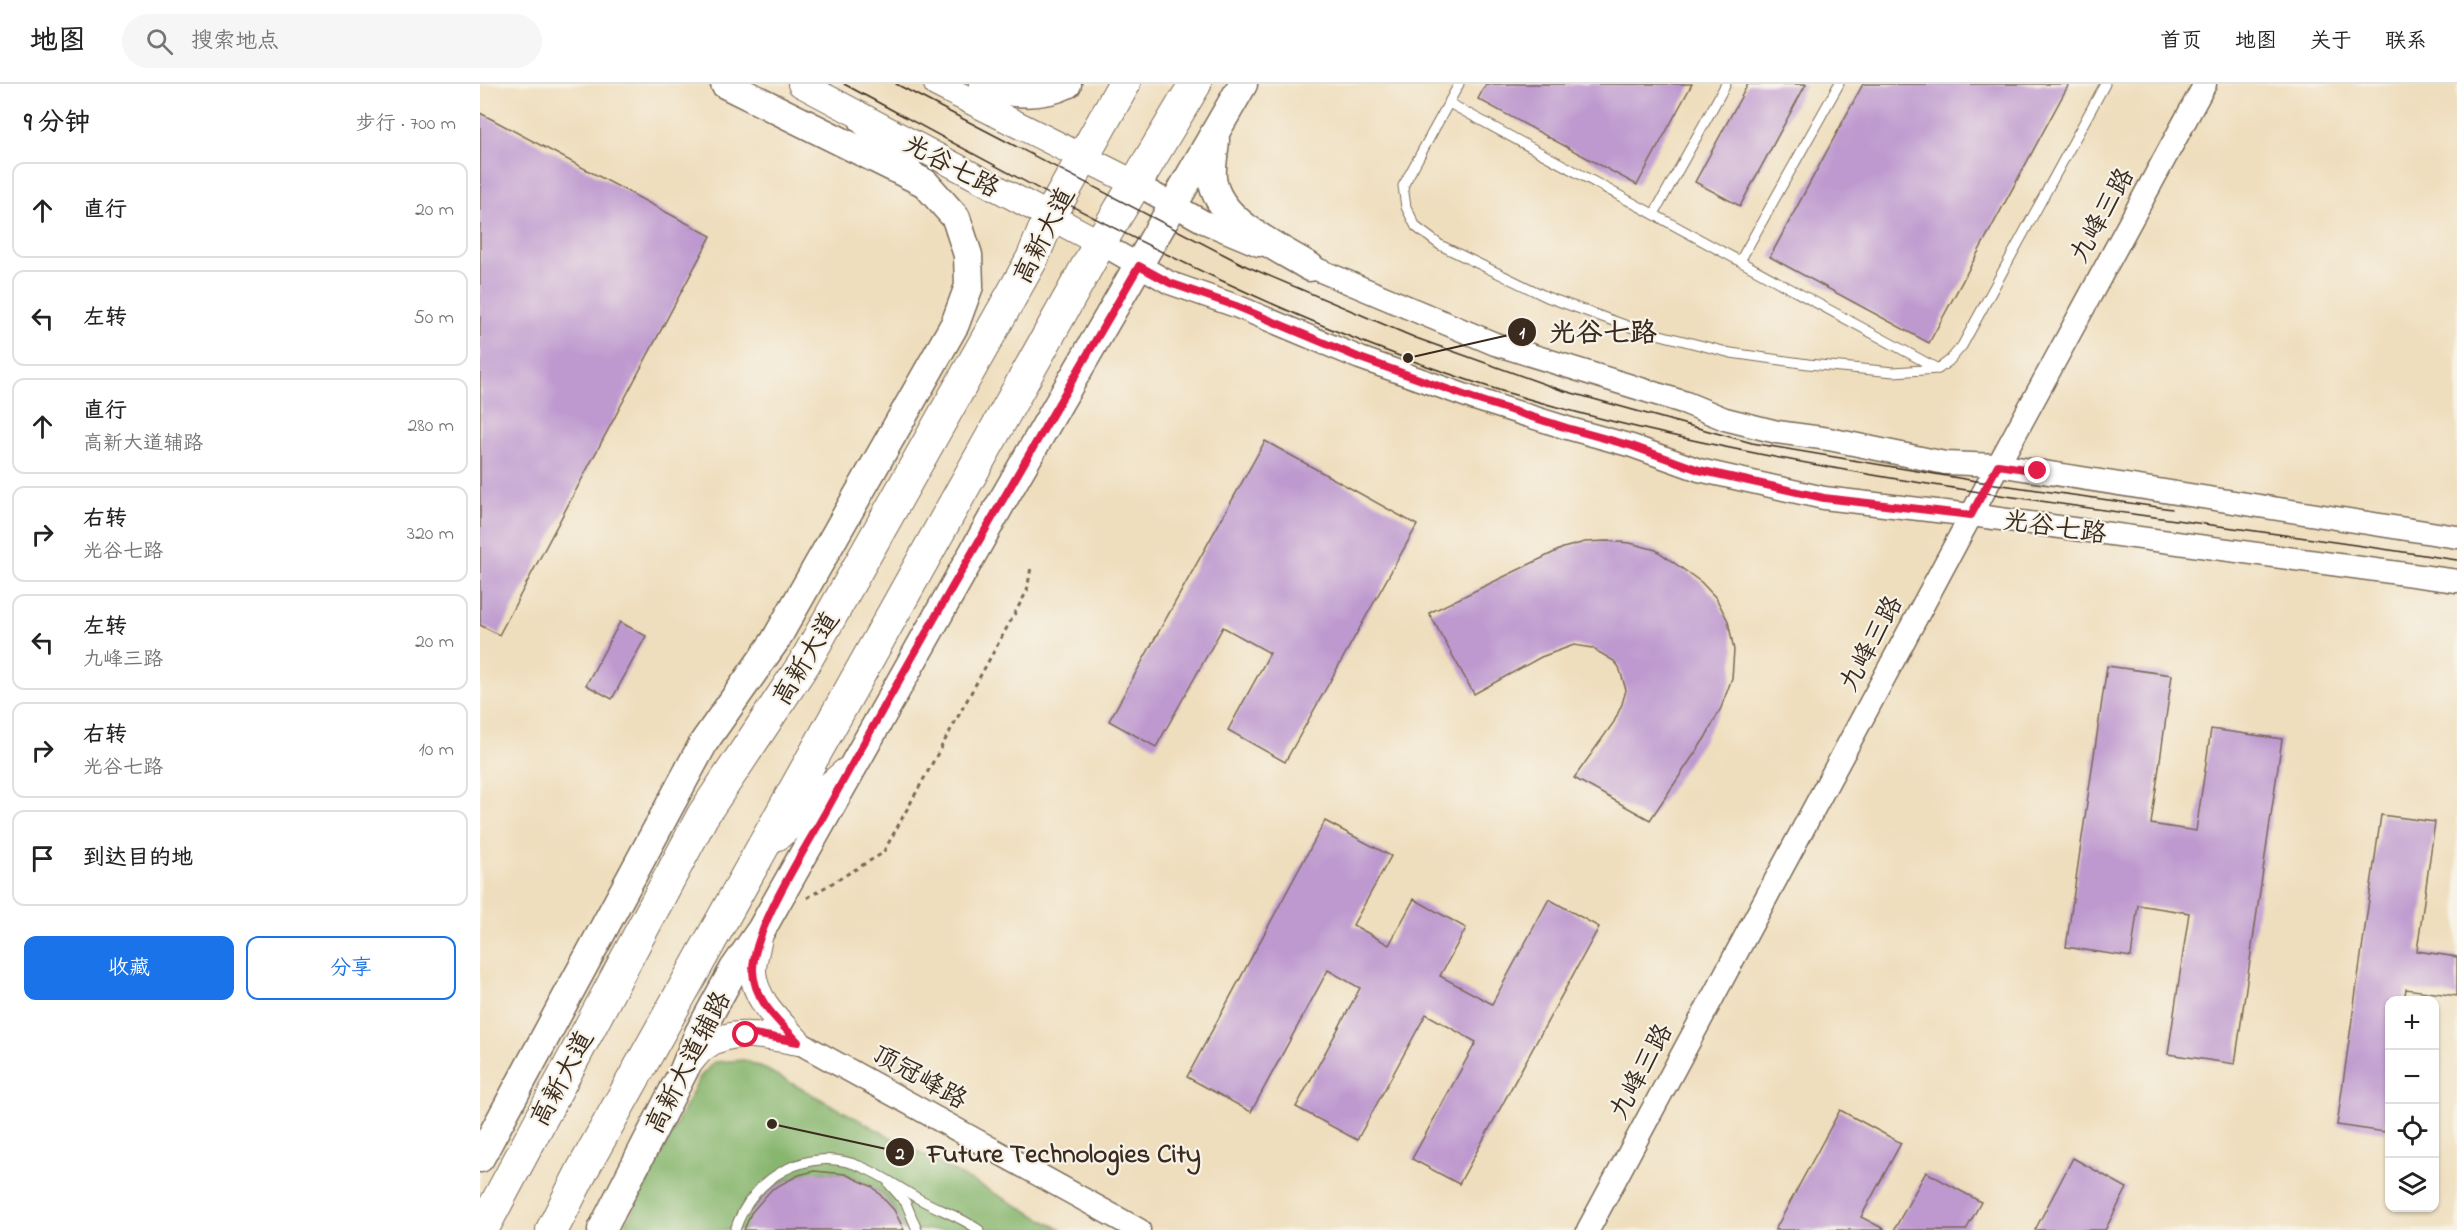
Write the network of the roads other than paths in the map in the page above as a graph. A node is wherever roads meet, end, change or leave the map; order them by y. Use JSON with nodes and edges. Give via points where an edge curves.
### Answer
{"nodes":[{"id":1,"x":725,"y":84,"type":"edge"},
{"id":2,"x":801,"y":84,"type":"edge"},
{"id":3,"x":984,"y":84,"type":"edge"},
{"id":4,"x":1067,"y":84,"type":"edge"},
{"id":5,"x":1124,"y":84,"type":"edge"},
{"id":6,"x":1195,"y":84,"type":"edge"},
{"id":7,"x":1243,"y":84,"type":"edge"},
{"id":8,"x":1459,"y":84,"type":"edge"},
{"id":9,"x":1726,"y":84,"type":"edge"},
{"id":10,"x":1839,"y":84,"type":"edge"},
{"id":11,"x":2105,"y":84,"type":"edge"},
{"id":12,"x":2203,"y":84,"type":"edge"},
{"id":13,"x":940,"y":85,"type":"edge"},
{"id":14,"x":1023,"y":92,"type":"junction"},
{"id":15,"x":1449,"y":103,"type":"junction"},
{"id":16,"x":847,"y":109,"type":"junction"},
{"id":17,"x":1215,"y":133,"type":"junction"},
{"id":18,"x":1084,"y":157,"type":"junction"},
{"id":19,"x":925,"y":183,"type":"junction"},
{"id":20,"x":1136,"y":184,"type":"junction"},
{"id":21,"x":1174,"y":205,"type":"junction"},
{"id":22,"x":1654,"y":214,"type":"junction"},
{"id":23,"x":1050,"y":216,"type":"junction"},
{"id":24,"x":1100,"y":243,"type":"junction"},
{"id":25,"x":1740,"y":261,"type":"junction"},
{"id":26,"x":1139,"y":266,"type":"junction"},
{"id":27,"x":1310,"y":267,"type":"junction"},
{"id":28,"x":1938,"y":369,"type":"junction"},
{"id":29,"x":944,"y":416,"type":"junction"},
{"id":30,"x":990,"y":441,"type":"junction"},
{"id":31,"x":1998,"y":465,"type":"junction"},
{"id":32,"x":1971,"y":515,"type":"junction"},
{"id":33,"x":2457,"y":537,"type":"edge"},
{"id":34,"x":2457,"y":581,"type":"edge"},
{"id":35,"x":847,"y":774,"type":"junction"},
{"id":36,"x":678,"y":791,"type":"junction"},
{"id":37,"x":761,"y":849,"type":"junction"},
{"id":38,"x":672,"y":873,"type":"junction"},
{"id":39,"x":761,"y":930,"type":"junction"},
{"id":40,"x":798,"y":1042,"type":"junction"},
{"id":41,"x":684,"y":1070,"type":"junction"},
{"id":42,"x":480,"y":1158,"type":"edge"},
{"id":43,"x":883,"y":1178,"type":"junction"},
{"id":44,"x":482,"y":1230,"type":"edge"},
{"id":45,"x":552,"y":1230,"type":"edge"},
{"id":46,"x":602,"y":1230,"type":"edge"},
{"id":47,"x":735,"y":1230,"type":"edge"},
{"id":48,"x":917,"y":1230,"type":"edge"},
{"id":49,"x":979,"y":1230,"type":"edge"},
{"id":50,"x":1139,"y":1230,"type":"edge"},
{"id":51,"x":1588,"y":1230,"type":"edge"}],
"edges":[{"from":1,"to":19,"type":"main road"},
{"from":2,"to":16,"type":"main road","name":"光谷七路"},
{"from":3,"to":14,"type":"main road"},
{"from":4,"to":14,"type":"main road","via":[[1055,90]]},
{"from":5,"to":18,"type":"highway","name":"高新大道"},
{"from":6,"to":20,"type":"highway","name":"高新大道"},
{"from":7,"to":17,"type":"main road","name":"高新大道辅路"},
{"from":8,"to":15,"type":"lane"},
{"from":9,"to":22,"type":"lane"},
{"from":10,"to":25,"type":"lane"},
{"from":11,"to":28,"type":"lane","via":[[1962,346]]},
{"from":12,"to":31,"type":"street","name":"九峰三路"},
{"from":13,"to":14,"type":"street","via":[[980,99]]},
{"from":13,"to":18,"type":"main road","name":"光谷七路"},
{"from":15,"to":22,"type":"lane"},
{"from":15,"to":28,"type":"lane","via":[[1403,186],[1406,207],[1416,228],[1440,245],[1548,297],[1633,328],[1720,350],[1894,372]]},
{"from":16,"to":19,"type":"street"},
{"from":16,"to":23,"type":"main road","name":"光谷七路"},
{"from":17,"to":21,"type":"main road","name":"高新大道辅路"},
{"from":17,"to":27,"type":"main road","via":[[1212,178],[1221,204],[1237,221]]},
{"from":18,"to":20,"type":"main road","name":"光谷七路"},
{"from":18,"to":23,"type":"highway","name":"高新大道"},
{"from":19,"to":36,"type":"main road","via":[[956,218],[968,255],[969,286],[955,324],[775,641],[704,742]]},
{"from":20,"to":21,"type":"street","name":"光谷七路"},
{"from":20,"to":24,"type":"highway","name":"高新大道"},
{"from":21,"to":26,"type":"main road","name":"高新大道辅路"},
{"from":21,"to":27,"type":"street","name":"光谷七路","via":[[1204,222]]},
{"from":22,"to":25,"type":"lane"},
{"from":23,"to":24,"type":"main road","name":"光谷七路"},
{"from":23,"to":29,"type":"highway","name":"高新大道","via":[[1032,260]]},
{"from":24,"to":26,"type":"street","name":"光谷七路"},
{"from":24,"to":30,"type":"highway","name":"高新大道"},
{"from":25,"to":28,"type":"lane"},
{"from":26,"to":32,"type":"street","name":"光谷七路","via":[[1170,283],[1360,358],[1699,470],[1824,498]]},
{"from":26,"to":35,"type":"main road","name":"高新大道辅路"},
{"from":27,"to":31,"type":"street","name":"光谷七路","via":[[1495,344],[1686,403],[1725,419],[1945,463]]},
{"from":29,"to":30,"type":"highway"},
{"from":29,"to":38,"type":"highway","name":"高新大道","via":[[805,662],[703,815]]},
{"from":30,"to":37,"type":"highway","name":"高新大道"},
{"from":31,"to":32,"type":"street","name":"九峰三路"},
{"from":31,"to":33,"type":"street","name":"光谷七路"},
{"from":32,"to":34,"type":"street","name":"光谷七路"},
{"from":32,"to":51,"type":"street","name":"九峰三路"},
{"from":35,"to":37,"type":"highway"},
{"from":35,"to":39,"type":"main road","name":"高新大道辅路"},
{"from":36,"to":38,"type":"main road"},
{"from":36,"to":42,"type":"main road"},
{"from":37,"to":45,"type":"highway","name":"高新大道"},
{"from":38,"to":44,"type":"highway","name":"高新大道"},
{"from":39,"to":40,"type":"main road","via":[[753,970],[756,987],[767,1008]]},
{"from":39,"to":41,"type":"main road","name":"高新大道辅路","via":[[734,969]]},
{"from":40,"to":41,"type":"main road","via":[[754,1034],[729,1036],[706,1046]]},
{"from":40,"to":50,"type":"street","name":"顶冠峰路"},
{"from":41,"to":46,"type":"main road","name":"高新大道辅路"},
{"from":43,"to":47,"type":"lane","via":[[840,1160],[813,1161],[784,1169],[759,1187],[740,1214]]},
{"from":43,"to":48,"type":"lane","via":[[906,1203]]},
{"from":43,"to":49,"type":"lane","via":[[922,1201],[960,1216]]}]}
